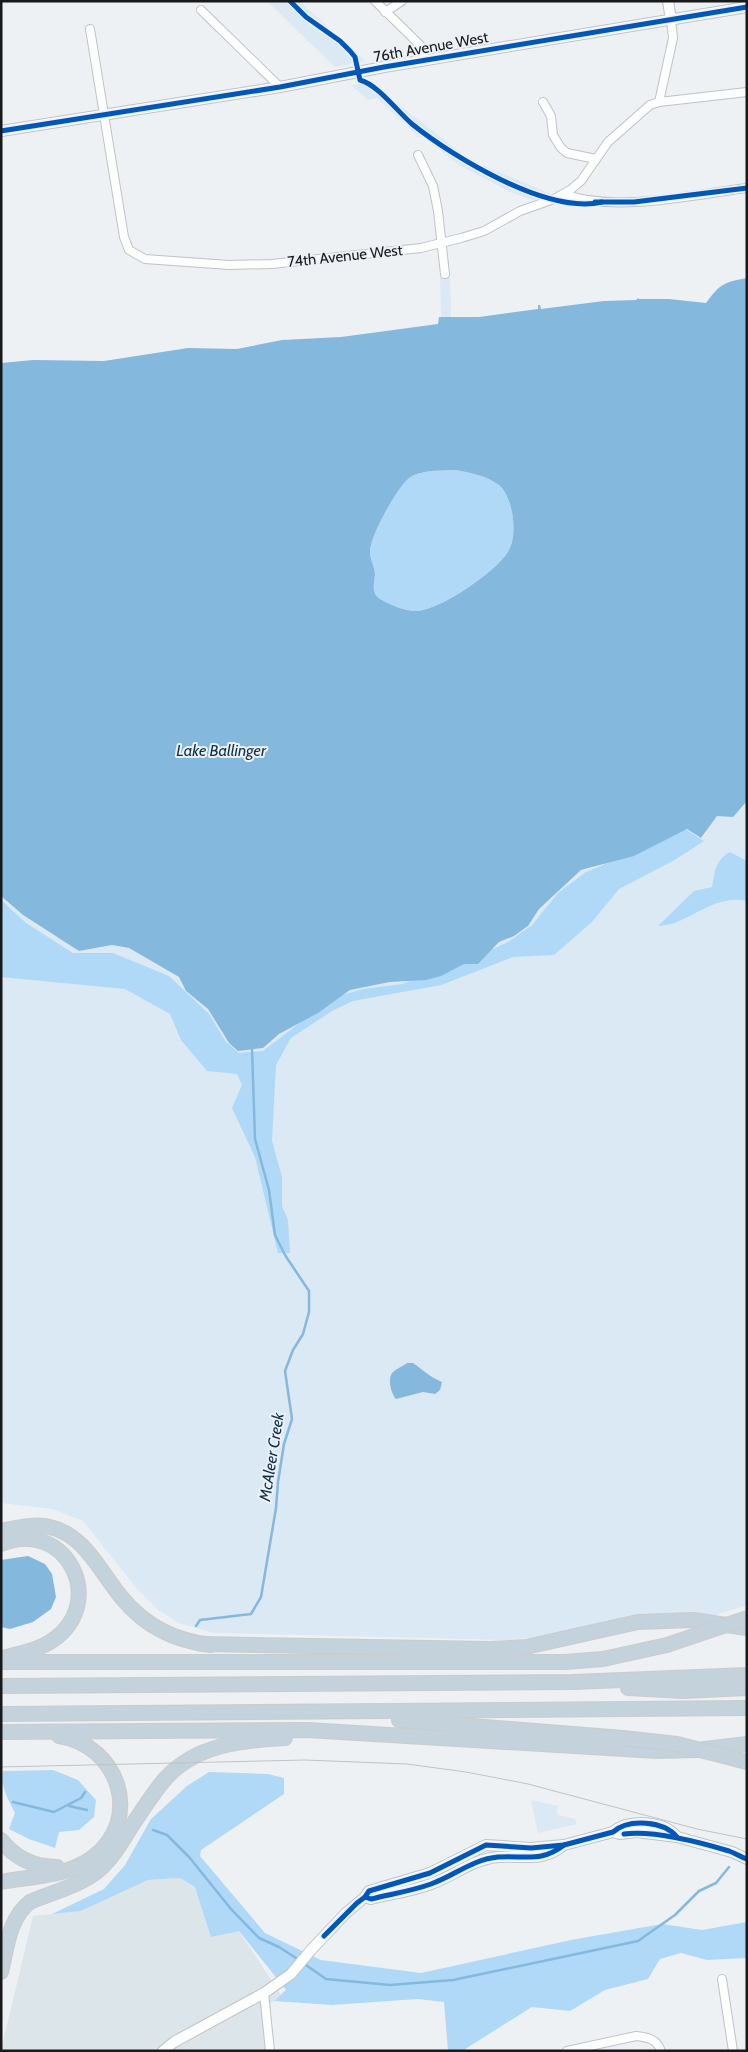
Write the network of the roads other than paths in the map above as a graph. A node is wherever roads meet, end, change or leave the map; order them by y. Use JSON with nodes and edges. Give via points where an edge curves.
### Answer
{"nodes":[{"id":1,"x":375,"y":1,"type":"edge"},
{"id":2,"x":402,"y":1,"type":"edge"},
{"id":3,"x":668,"y":1,"type":"edge"},
{"id":4,"x":747,"y":7,"type":"edge"},
{"id":5,"x":201,"y":10,"type":"dead end"},
{"id":6,"x":385,"y":12,"type":"junction"},
{"id":7,"x":671,"y":20,"type":"junction"},
{"id":8,"x":90,"y":29,"type":"dead end"},
{"id":9,"x":425,"y":60,"type":"junction"},
{"id":10,"x":280,"y":87,"type":"junction"},
{"id":11,"x":747,"y":92,"type":"edge"},
{"id":12,"x":543,"y":102,"type":"dead end"},
{"id":13,"x":659,"y":102,"type":"junction"},
{"id":14,"x":104,"y":114,"type":"junction"},
{"id":15,"x":1,"y":131,"type":"edge"},
{"id":16,"x":418,"y":155,"type":"dead end"},
{"id":17,"x":596,"y":159,"type":"junction"},
{"id":18,"x":747,"y":188,"type":"edge"},
{"id":19,"x":564,"y":194,"type":"junction"},
{"id":20,"x":442,"y":242,"type":"junction"},
{"id":21,"x":444,"y":274,"type":"dead end"},
{"id":22,"x":1,"y":1526,"type":"edge"},
{"id":23,"x":19,"y":1528,"type":"junction"},
{"id":24,"x":1,"y":1530,"type":"edge"},
{"id":25,"x":1,"y":1544,"type":"edge"},
{"id":26,"x":747,"y":1618,"type":"edge"},
{"id":27,"x":747,"y":1628,"type":"edge"},
{"id":28,"x":202,"y":1644,"type":"junction"},
{"id":29,"x":1,"y":1658,"type":"edge"},
{"id":30,"x":1,"y":1662,"type":"edge"},
{"id":31,"x":373,"y":1663,"type":"junction"},
{"id":32,"x":747,"y":1675,"type":"edge"},
{"id":33,"x":573,"y":1682,"type":"junction"},
{"id":34,"x":1,"y":1686,"type":"edge"},
{"id":35,"x":747,"y":1688,"type":"edge"},
{"id":36,"x":747,"y":1708,"type":"edge"},
{"id":37,"x":308,"y":1712,"type":"junction"},
{"id":38,"x":1,"y":1714,"type":"edge"},
{"id":39,"x":1,"y":1732,"type":"edge"},
{"id":40,"x":23,"y":1732,"type":"junction"},
{"id":41,"x":416,"y":1737,"type":"junction"},
{"id":42,"x":747,"y":1744,"type":"edge"},
{"id":43,"x":747,"y":1762,"type":"edge"},
{"id":44,"x":1,"y":1840,"type":"edge"},
{"id":45,"x":747,"y":1850,"type":"edge"},
{"id":46,"x":732,"y":1852,"type":"junction"},
{"id":47,"x":93,"y":1857,"type":"junction"},
{"id":48,"x":747,"y":1859,"type":"edge"},
{"id":49,"x":1,"y":1882,"type":"edge"},
{"id":50,"x":1,"y":1972,"type":"edge"},
{"id":51,"x":722,"y":1978,"type":"dead end"},
{"id":52,"x":264,"y":1992,"type":"junction"},
{"id":53,"x":163,"y":2051,"type":"edge"},
{"id":54,"x":270,"y":2051,"type":"edge"},
{"id":55,"x":567,"y":2051,"type":"edge"},
{"id":56,"x":661,"y":2051,"type":"edge"},
{"id":57,"x":733,"y":2051,"type":"edge"}],
"edges":[{"from":1,"to":6,"type":"street"},
{"from":2,"to":6,"type":"street"},
{"from":3,"to":7,"type":"street"},
{"from":4,"to":7,"type":"street","name":"76th Avenue West"},
{"from":5,"to":10,"type":"street"},
{"from":6,"to":9,"type":"street","via":[[420,45]]},
{"from":7,"to":9,"type":"street","name":"76th Avenue West"},
{"from":7,"to":13,"type":"street","via":[[673,38]]},
{"from":8,"to":14,"type":"street"},
{"from":9,"to":10,"type":"street","name":"76th Avenue West"},
{"from":10,"to":14,"type":"street","name":"76th Avenue West"},
{"from":11,"to":13,"type":"street"},
{"from":12,"to":17,"type":"street","via":[[551,116],[560,148],[567,153]]},
{"from":13,"to":17,"type":"street","name":"74th Avenue West","via":[[650,105],[627,124]]},
{"from":14,"to":15,"type":"street","name":"76th Avenue West"},
{"from":14,"to":20,"type":"street","name":"74th Avenue West","via":[[124,237],[128,250],[145,259],[229,265],[277,263],[421,248]]},
{"from":16,"to":20,"type":"street","via":[[433,186]]},
{"from":17,"to":19,"type":"street","name":"74th Avenue West","via":[[581,181]]},
{"from":18,"to":19,"type":"street","via":[[619,203],[582,200]]},
{"from":19,"to":20,"type":"street","name":"74th Avenue West","via":[[520,211],[484,231]]},
{"from":20,"to":21,"type":"street"},
{"from":22,"to":23,"type":"highway"},
{"from":23,"to":24,"type":"highway"},
{"from":23,"to":28,"type":"highway","via":[[49,1527],[70,1536],[138,1615],[171,1636]]},
{"from":25,"to":29,"type":"highway","via":[[32,1539],[52,1546],[71,1566],[79,1592],[75,1613],[54,1640]]},
{"from":26,"to":31,"type":"highway","bridge":true,"via":[[667,1645],[603,1659]]},
{"from":27,"to":28,"type":"highway","via":[[693,1620],[638,1622],[526,1647],[490,1649]]},
{"from":28,"to":31,"type":"highway"},
{"from":30,"to":31,"type":"highway"},
{"from":32,"to":33,"type":"highway"},
{"from":33,"to":34,"type":"highway"},
{"from":33,"to":35,"type":"highway","via":[[668,1691]]},
{"from":36,"to":37,"type":"highway"},
{"from":37,"to":38,"type":"highway"},
{"from":37,"to":43,"type":"highway","bridge":true,"via":[[677,1744]]},
{"from":39,"to":40,"type":"highway"},
{"from":40,"to":41,"type":"highway","via":[[307,1730]]},
{"from":40,"to":47,"type":"highway","via":[[76,1740],[92,1748],[111,1769],[119,1790],[120,1813],[111,1838]]},
{"from":41,"to":42,"type":"highway","via":[[636,1751],[697,1750]]},
{"from":41,"to":50,"type":"highway","via":[[270,1739],[228,1745],[194,1756],[166,1778],[110,1859],[98,1871],[23,1907],[11,1928]]},
{"from":44,"to":47,"type":"highway","via":[[17,1856],[40,1866],[69,1866]]},
{"from":45,"to":46,"type":"street"},
{"from":46,"to":48,"type":"street"},
{"from":46,"to":52,"type":"street","via":[[677,1837],[671,1830],[643,1822],[564,1845],[531,1848],[486,1846],[430,1873],[369,1891],[291,1974]]},
{"from":47,"to":49,"type":"highway","via":[[70,1870]]},
{"from":51,"to":57,"type":"street"},
{"from":52,"to":53,"type":"street"},
{"from":52,"to":54,"type":"street"},
{"from":55,"to":56,"type":"street","via":[[636,2036],[656,2041]]}]}
